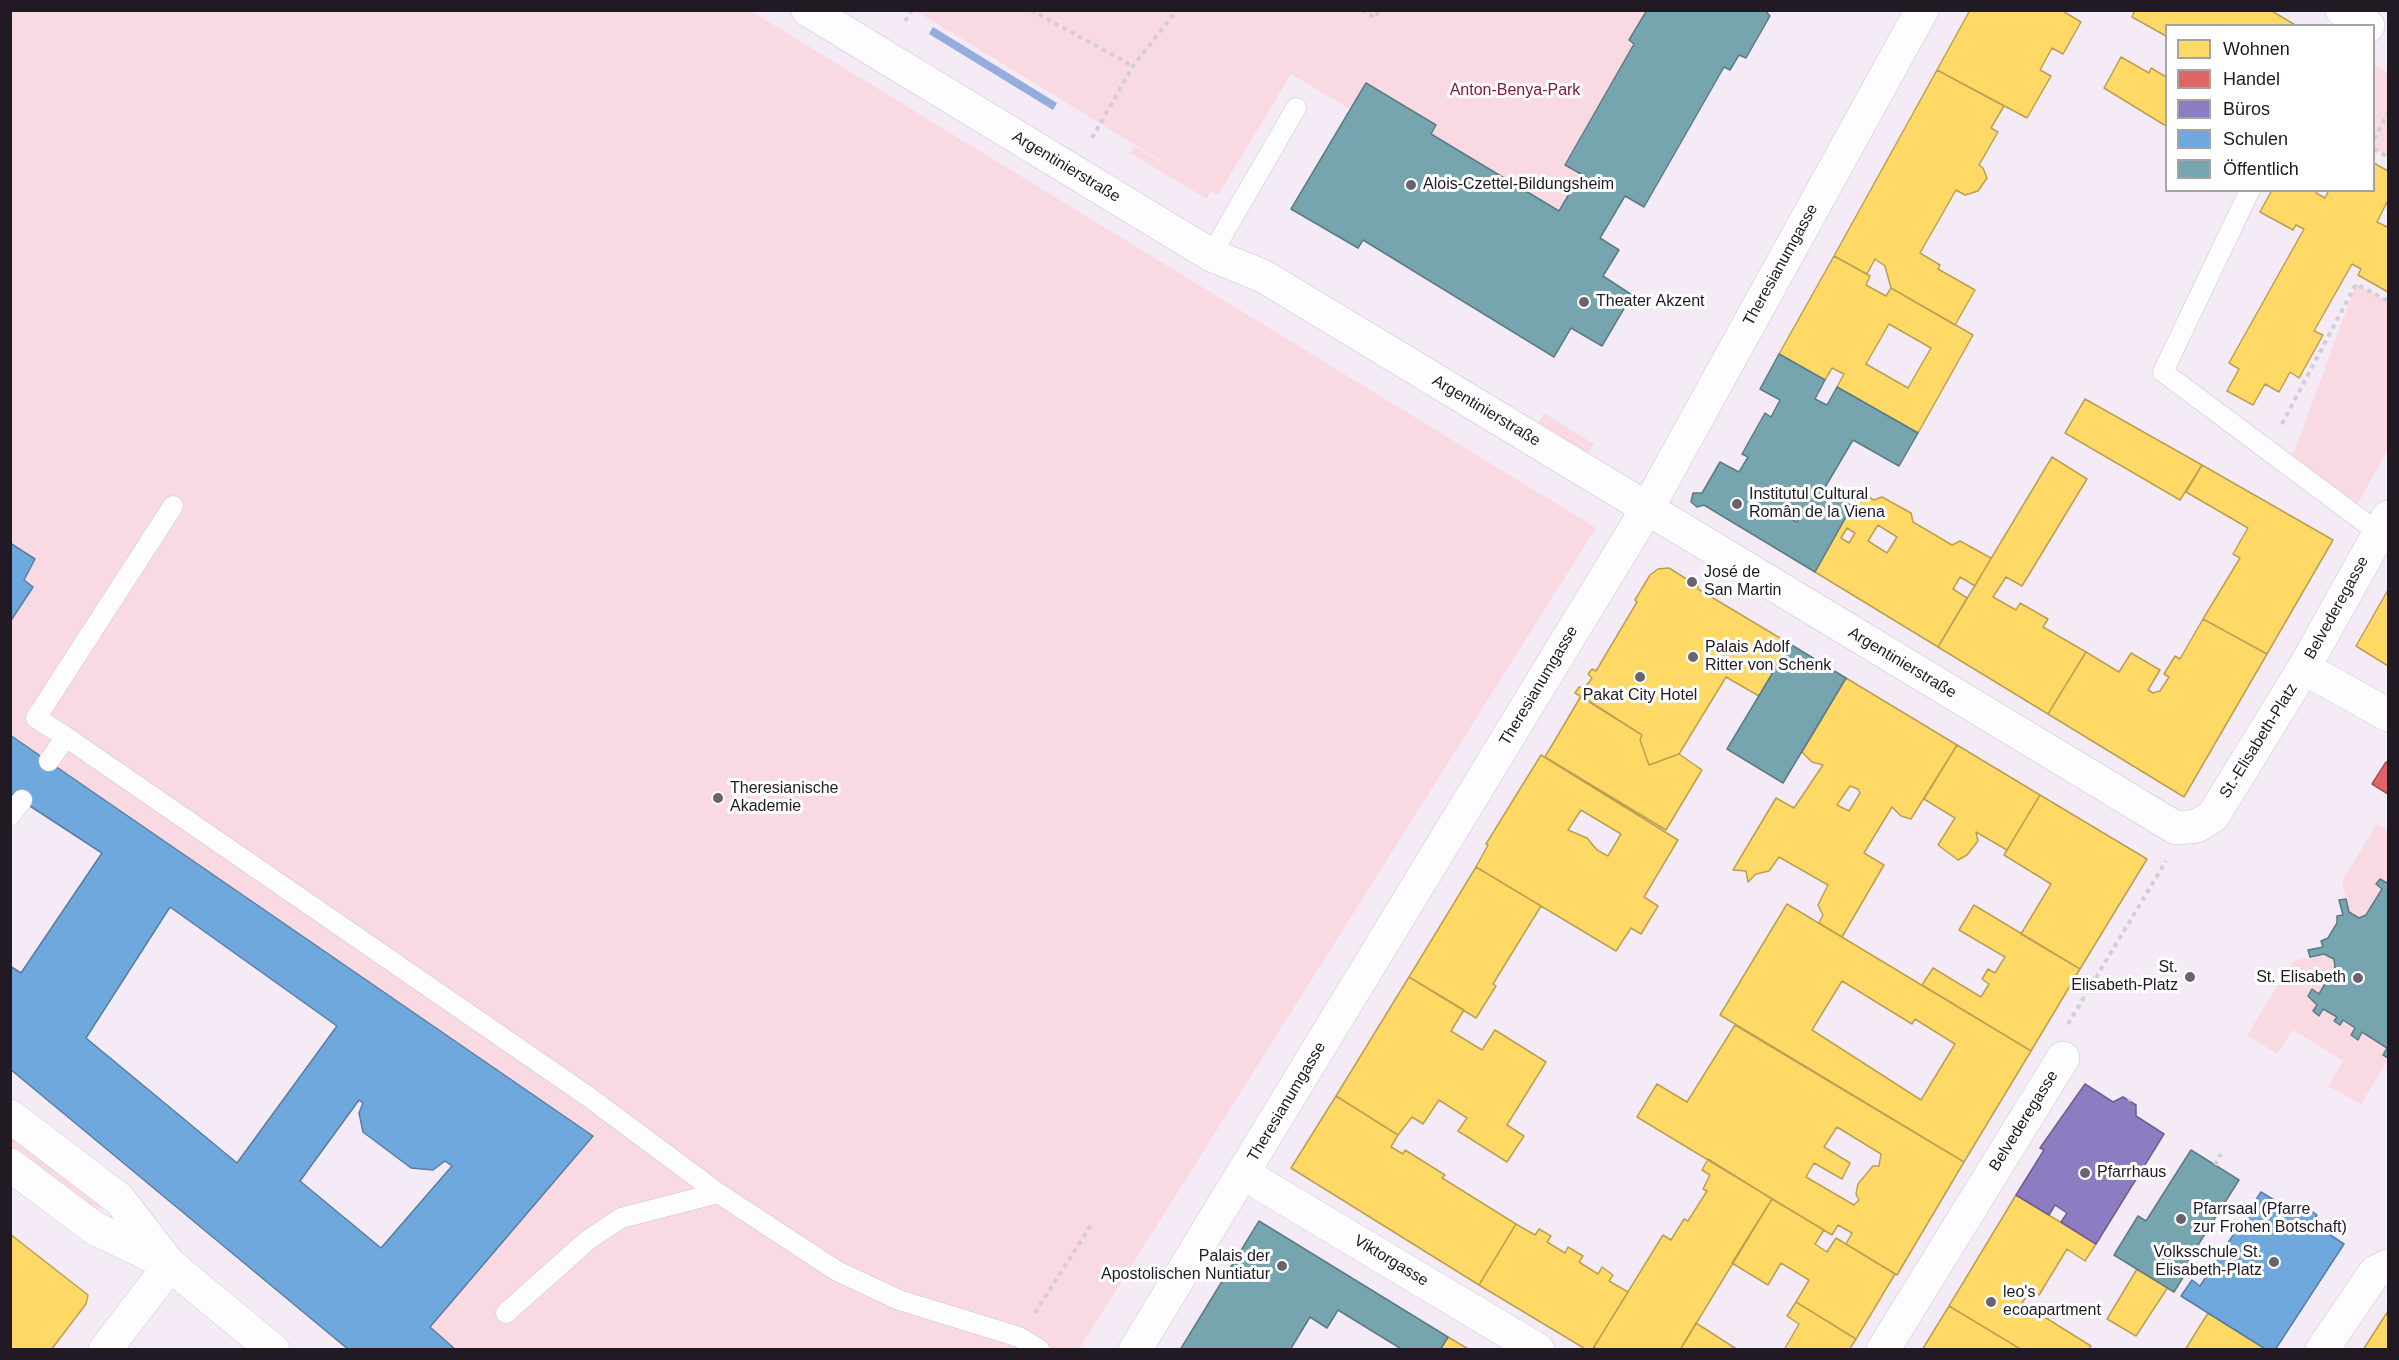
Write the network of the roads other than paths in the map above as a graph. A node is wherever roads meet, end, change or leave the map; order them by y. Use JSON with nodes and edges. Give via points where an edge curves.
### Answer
{"nodes":[{"id":1,"x":808,"y":10,"type":"edge"},
{"id":2,"x":1922,"y":10,"type":"edge"},
{"id":3,"x":2341,"y":10,"type":"edge"},
{"id":4,"x":2332,"y":24,"type":"edge"},
{"id":5,"x":2365,"y":24,"type":"edge"},
{"id":6,"x":2375,"y":29,"type":"edge"},
{"id":7,"x":2388,"y":37,"type":"edge"},
{"id":8,"x":1296,"y":108,"type":"dead end"},
{"id":9,"x":2249,"y":192,"type":"edge"},
{"id":10,"x":1211,"y":255,"type":"junction"},
{"id":11,"x":173,"y":506,"type":"dead end"},
{"id":12,"x":1647,"y":509,"type":"junction"},
{"id":13,"x":2384,"y":525,"type":"edge"},
{"id":14,"x":2304,"y":668,"type":"junction"},
{"id":15,"x":2388,"y":715,"type":"edge"},
{"id":16,"x":66,"y":737,"type":"junction"},
{"id":17,"x":49,"y":761,"type":"dead end"},
{"id":18,"x":22,"y":800,"type":"dead end"},
{"id":19,"x":10,"y":816,"type":"edge"},
{"id":20,"x":2174,"y":823,"type":"joint"},
{"id":21,"x":2063,"y":1058,"type":"road end"},
{"id":22,"x":10,"y":1116,"type":"edge"},
{"id":23,"x":10,"y":1165,"type":"edge"},
{"id":24,"x":1244,"y":1174,"type":"junction"},
{"id":25,"x":718,"y":1193,"type":"junction"},
{"id":26,"x":170,"y":1264,"type":"junction"},
{"id":27,"x":2382,"y":1269,"type":"edge"},
{"id":28,"x":506,"y":1313,"type":"dead end"},
{"id":29,"x":105,"y":1350,"type":"edge"},
{"id":30,"x":273,"y":1350,"type":"edge"},
{"id":31,"x":1040,"y":1350,"type":"edge"},
{"id":32,"x":1135,"y":1350,"type":"edge"},
{"id":33,"x":1538,"y":1350,"type":"edge"},
{"id":34,"x":1883,"y":1350,"type":"edge"},
{"id":35,"x":2322,"y":1350,"type":"edge"}],
"edges":[{"from":1,"to":10,"type":"street","name":"Argentinierstraße"},
{"from":2,"to":12,"type":"street","name":"Theresianumgasse"},
{"from":3,"to":4,"type":"lane"},
{"from":3,"to":5,"type":"street"},
{"from":6,"to":7,"type":"street"},
{"from":8,"to":10,"type":"lane"},
{"from":9,"to":13,"type":"lane","via":[[2163,372],[2268,451]]},
{"from":10,"to":12,"type":"street","name":"Argentinierstraße","via":[[1263,276]]},
{"from":11,"to":16,"type":"lane","via":[[36,718]]},
{"from":12,"to":20,"type":"street","name":"Argentinierstraße"},
{"from":12,"to":24,"type":"street","name":"Theresianumgasse"},
{"from":13,"to":14,"type":"street","name":"Belvederegasse"},
{"from":14,"to":15,"type":"street","name":"St.-Elisabeth-Platz"},
{"from":14,"to":20,"type":"street","name":"St.-Elisabeth-Platz","via":[[2213,816]]},
{"from":16,"to":17,"type":"lane"},
{"from":16,"to":25,"type":"lane","via":[[585,1095]]},
{"from":18,"to":19,"type":"lane"},
{"from":21,"to":34,"type":"street","name":"Belvederegasse"},
{"from":22,"to":26,"type":"street","via":[[118,1199]]},
{"from":23,"to":26,"type":"street","via":[[94,1228]]},
{"from":24,"to":32,"type":"street","name":"Theresianumgasse"},
{"from":24,"to":33,"type":"street","name":"Viktorgasse"},
{"from":25,"to":28,"type":"lane","via":[[621,1218],[588,1240]]},
{"from":25,"to":31,"type":"lane","via":[[837,1271],[899,1300],[1019,1337]]},
{"from":26,"to":29,"type":"street"},
{"from":26,"to":30,"type":"street"},
{"from":27,"to":35,"type":"street"}]}
